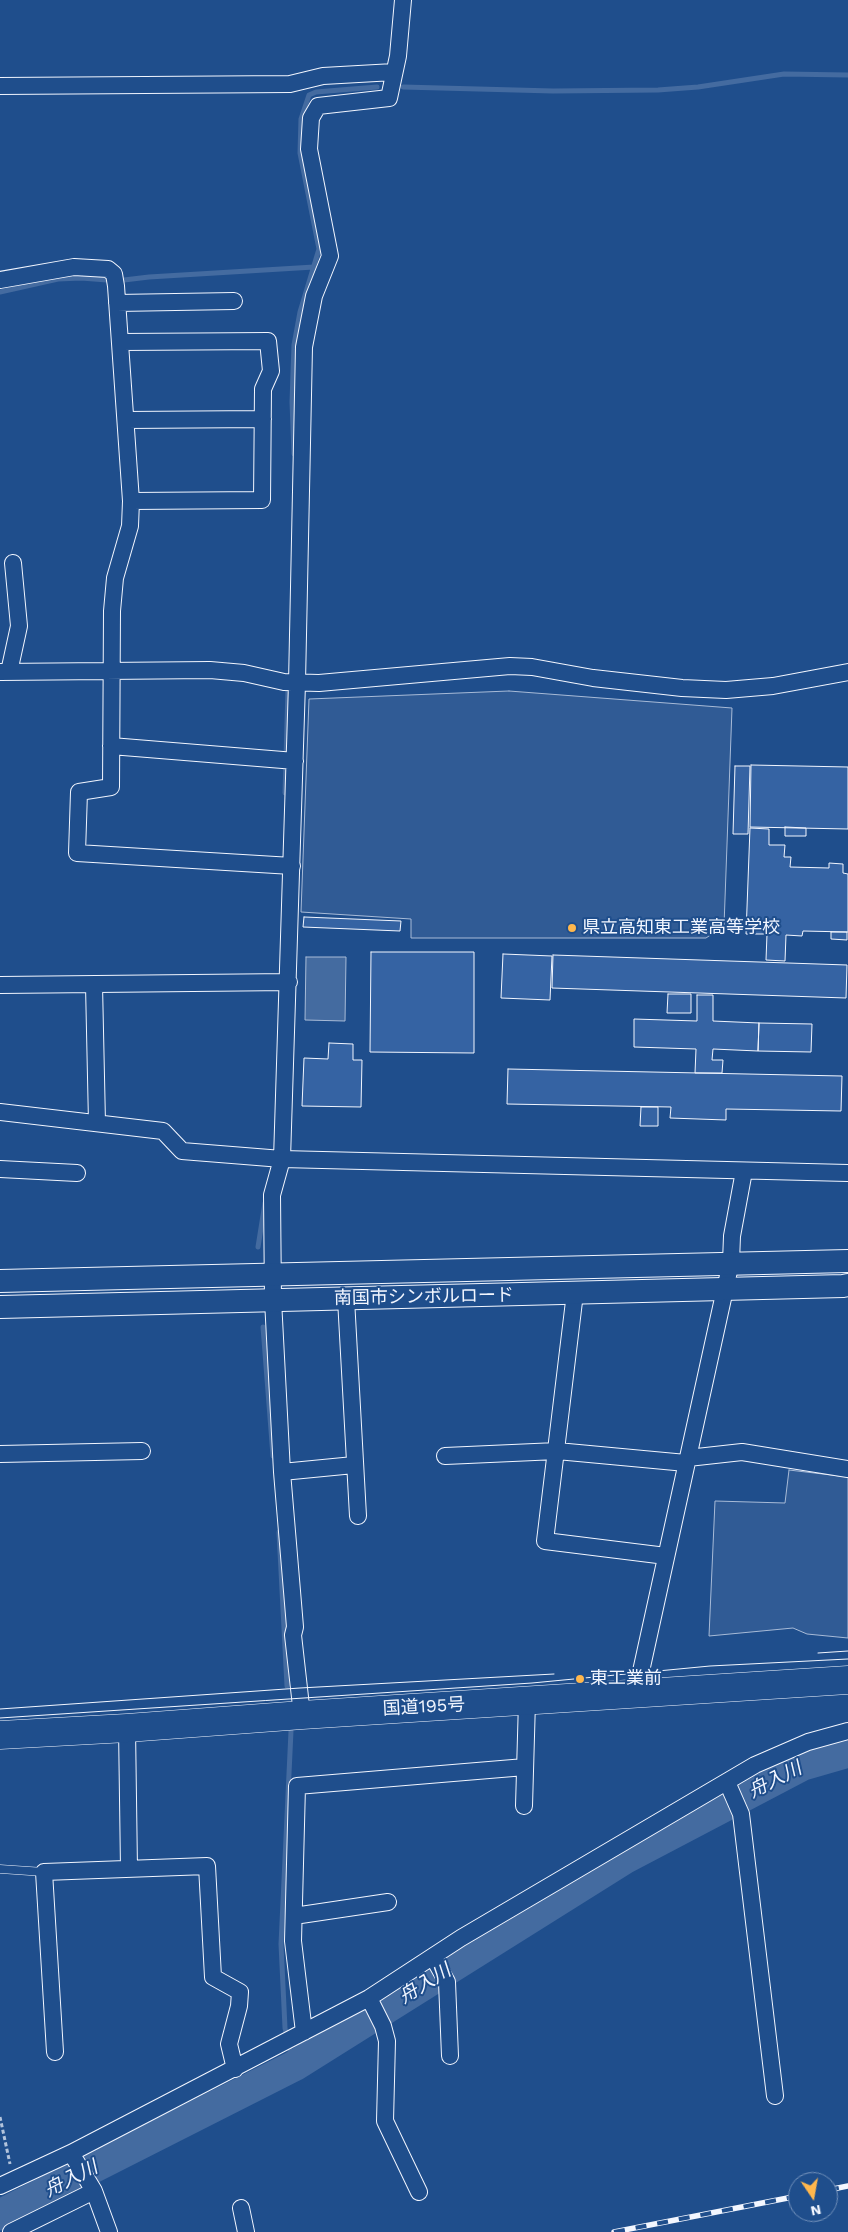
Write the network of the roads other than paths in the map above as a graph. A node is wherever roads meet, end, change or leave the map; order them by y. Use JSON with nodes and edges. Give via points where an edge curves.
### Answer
{"nodes":[{"id":1,"x":403,"y":0,"type":"edge"},
{"id":2,"x":394,"y":72,"type":"junction"},
{"id":3,"x":0,"y":86,"type":"edge"},
{"id":4,"x":0,"y":280,"type":"edge"},
{"id":5,"x":234,"y":301,"type":"dead end"},
{"id":6,"x":118,"y":303,"type":"junction"},
{"id":7,"x":121,"y":342,"type":"junction"},
{"id":8,"x":263,"y":419,"type":"junction"},
{"id":9,"x":126,"y":420,"type":"junction"},
{"id":10,"x":131,"y":500,"type":"junction"},
{"id":11,"x":13,"y":563,"type":"dead end"},
{"id":12,"x":111,"y":670,"type":"junction"},
{"id":13,"x":4,"y":672,"type":"edge"},
{"id":14,"x":848,"y":672,"type":"edge"},
{"id":15,"x":297,"y":683,"type":"junction"},
{"id":16,"x":111,"y":746,"type":"junction"},
{"id":17,"x":295,"y":761,"type":"junction"},
{"id":18,"x":292,"y":866,"type":"junction"},
{"id":19,"x":289,"y":982,"type":"junction"},
{"id":20,"x":0,"y":985,"type":"edge"},
{"id":21,"x":94,"y":985,"type":"junction"},
{"id":22,"x":0,"y":1112,"type":"edge"},
{"id":23,"x":97,"y":1123,"type":"junction"},
{"id":24,"x":282,"y":1160,"type":"junction"},
{"id":25,"x":0,"y":1169,"type":"edge"},
{"id":26,"x":744,"y":1171,"type":"junction"},
{"id":27,"x":77,"y":1173,"type":"dead end"},
{"id":28,"x":848,"y":1173,"type":"edge"},
{"id":29,"x":845,"y":1260,"type":"edge"},
{"id":30,"x":731,"y":1262,"type":"junction"},
{"id":31,"x":273,"y":1274,"type":"junction"},
{"id":32,"x":0,"y":1281,"type":"edge"},
{"id":33,"x":848,"y":1284,"type":"edge"},
{"id":34,"x":724,"y":1290,"type":"junction"},
{"id":35,"x":575,"y":1293,"type":"junction"},
{"id":36,"x":346,"y":1298,"type":"junction"},
{"id":37,"x":273,"y":1300,"type":"junction"},
{"id":38,"x":0,"y":1307,"type":"edge"},
{"id":39,"x":142,"y":1451,"type":"dead end"},
{"id":40,"x":557,"y":1451,"type":"junction"},
{"id":41,"x":0,"y":1454,"type":"edge"},
{"id":42,"x":445,"y":1456,"type":"dead end"},
{"id":43,"x":687,"y":1460,"type":"junction"},
{"id":44,"x":354,"y":1465,"type":"junction"},
{"id":45,"x":848,"y":1469,"type":"edge"},
{"id":46,"x":282,"y":1472,"type":"junction"},
{"id":47,"x":358,"y":1516,"type":"dead end"},
{"id":48,"x":666,"y":1556,"type":"junction"},
{"id":49,"x":848,"y":1680,"type":"edge"},
{"id":50,"x":636,"y":1694,"type":"junction"},
{"id":51,"x":526,"y":1701,"type":"junction"},
{"id":52,"x":302,"y":1715,"type":"junction"},
{"id":53,"x":127,"y":1728,"type":"junction"},
{"id":54,"x":848,"y":1731,"type":"edge"},
{"id":55,"x":0,"y":1735,"type":"edge"},
{"id":56,"x":525,"y":1768,"type":"junction"},
{"id":57,"x":727,"y":1782,"type":"junction"},
{"id":58,"x":524,"y":1806,"type":"dead end"},
{"id":59,"x":0,"y":1869,"type":"edge"},
{"id":60,"x":129,"y":1869,"type":"junction"},
{"id":61,"x":44,"y":1872,"type":"junction"},
{"id":62,"x":388,"y":1902,"type":"dead end"},
{"id":63,"x":294,"y":1916,"type":"junction"},
{"id":64,"x":433,"y":1956,"type":"junction"},
{"id":65,"x":369,"y":1998,"type":"junction"},
{"id":66,"x":304,"y":2032,"type":"junction"},
{"id":67,"x":55,"y":2052,"type":"dead end"},
{"id":68,"x":450,"y":2056,"type":"dead end"},
{"id":69,"x":235,"y":2069,"type":"junction"},
{"id":70,"x":775,"y":2096,"type":"dead end"},
{"id":71,"x":71,"y":2153,"type":"junction"},
{"id":72,"x":6,"y":2183,"type":"edge"},
{"id":73,"x":94,"y":2192,"type":"junction"},
{"id":74,"x":419,"y":2192,"type":"dead end"},
{"id":75,"x":242,"y":2208,"type":"dead end"},
{"id":76,"x":11,"y":2232,"type":"edge"},
{"id":77,"x":109,"y":2232,"type":"edge"},
{"id":78,"x":246,"y":2232,"type":"edge"}],
"edges":[{"from":1,"to":2,"type":"street"},
{"from":2,"to":3,"type":"street","via":[[323,76],[290,84]]},
{"from":2,"to":15,"type":"street","via":[[389,98],[318,106],[311,118],[309,149],[330,256],[314,296],[304,347]]},
{"from":4,"to":6,"type":"street","via":[[74,267],[108,269],[114,274]]},
{"from":5,"to":6,"type":"street"},
{"from":6,"to":7,"type":"street"},
{"from":7,"to":8,"type":"street","via":[[268,341],[271,372],[263,389]]},
{"from":7,"to":9,"type":"street"},
{"from":8,"to":9,"type":"street"},
{"from":8,"to":10,"type":"street","via":[[262,500]]},
{"from":9,"to":10,"type":"street"},
{"from":10,"to":12,"type":"street","via":[[130,526],[115,578]]},
{"from":11,"to":13,"type":"street","via":[[19,626]]},
{"from":12,"to":13,"type":"street"},
{"from":12,"to":15,"type":"street","via":[[210,670]]},
{"from":12,"to":16,"type":"street"},
{"from":14,"to":15,"type":"street","via":[[773,686],[726,690],[632,683],[510,666]]},
{"from":15,"to":17,"type":"street"},
{"from":16,"to":17,"type":"street"},
{"from":16,"to":18,"type":"street","via":[[111,787],[79,792],[77,853]]},
{"from":17,"to":18,"type":"street"},
{"from":18,"to":19,"type":"street"},
{"from":19,"to":21,"type":"street"},
{"from":19,"to":24,"type":"street"},
{"from":20,"to":21,"type":"street"},
{"from":21,"to":23,"type":"street"},
{"from":22,"to":23,"type":"street"},
{"from":23,"to":24,"type":"street","via":[[164,1131],[182,1150]]},
{"from":24,"to":26,"type":"street"},
{"from":24,"to":31,"type":"street","via":[[272,1195]]},
{"from":25,"to":27,"type":"street"},
{"from":26,"to":28,"type":"street"},
{"from":26,"to":30,"type":"street","via":[[732,1236]]},
{"from":29,"to":30,"type":"street","name":"南国市シンボルロード"},
{"from":30,"to":31,"type":"street","name":"南国市シンボルロード"},
{"from":30,"to":34,"type":"street"},
{"from":31,"to":32,"type":"street","name":"南国市シンボルロード"},
{"from":31,"to":37,"type":"street"},
{"from":33,"to":34,"type":"street","name":"南国市シンボルロード"},
{"from":34,"to":35,"type":"street","name":"南国市シンボルロード"},
{"from":34,"to":43,"type":"street"},
{"from":35,"to":36,"type":"street","name":"南国市シンボルロード"},
{"from":35,"to":40,"type":"street"},
{"from":36,"to":37,"type":"street","name":"南国市シンボルロード"},
{"from":36,"to":44,"type":"street"},
{"from":37,"to":38,"type":"street","name":"南国市シンボルロード"},
{"from":37,"to":46,"type":"street"},
{"from":39,"to":41,"type":"street"},
{"from":40,"to":42,"type":"street"},
{"from":40,"to":43,"type":"street"},
{"from":40,"to":48,"type":"street","via":[[545,1541]]},
{"from":43,"to":45,"type":"street","via":[[742,1452]]},
{"from":43,"to":48,"type":"street"},
{"from":44,"to":46,"type":"street"},
{"from":44,"to":47,"type":"street"},
{"from":46,"to":52,"type":"street"},
{"from":48,"to":50,"type":"street"},
{"from":49,"to":50,"type":"highway","name":"国道195号"},
{"from":50,"to":51,"type":"highway","name":"国道195号"},
{"from":51,"to":52,"type":"highway","name":"国道195号"},
{"from":51,"to":56,"type":"street"},
{"from":52,"to":53,"type":"highway","name":"国道195号"},
{"from":53,"to":55,"type":"highway","name":"国道195号"},
{"from":53,"to":60,"type":"street"},
{"from":54,"to":57,"type":"street","via":[[808,1742],[756,1764]]},
{"from":56,"to":58,"type":"street"},
{"from":56,"to":63,"type":"street","via":[[297,1786]]},
{"from":57,"to":64,"type":"street"},
{"from":57,"to":70,"type":"street","via":[[741,1814]]},
{"from":59,"to":61,"type":"lane"},
{"from":60,"to":61,"type":"street"},
{"from":60,"to":69,"type":"street","via":[[207,1866],[212,1977],[240,1992],[229,2044]]},
{"from":61,"to":67,"type":"street"},
{"from":62,"to":63,"type":"street"},
{"from":63,"to":66,"type":"street","via":[[293,1941]]},
{"from":64,"to":65,"type":"street"},
{"from":64,"to":68,"type":"street","via":[[448,1982]]},
{"from":65,"to":66,"type":"street"},
{"from":65,"to":74,"type":"street","via":[[387,2041],[386,2121]]},
{"from":66,"to":69,"type":"street"},
{"from":69,"to":71,"type":"street"},
{"from":71,"to":72,"type":"street"},
{"from":71,"to":73,"type":"street"},
{"from":73,"to":76,"type":"street"},
{"from":73,"to":77,"type":"street"},
{"from":75,"to":78,"type":"street"}]}
